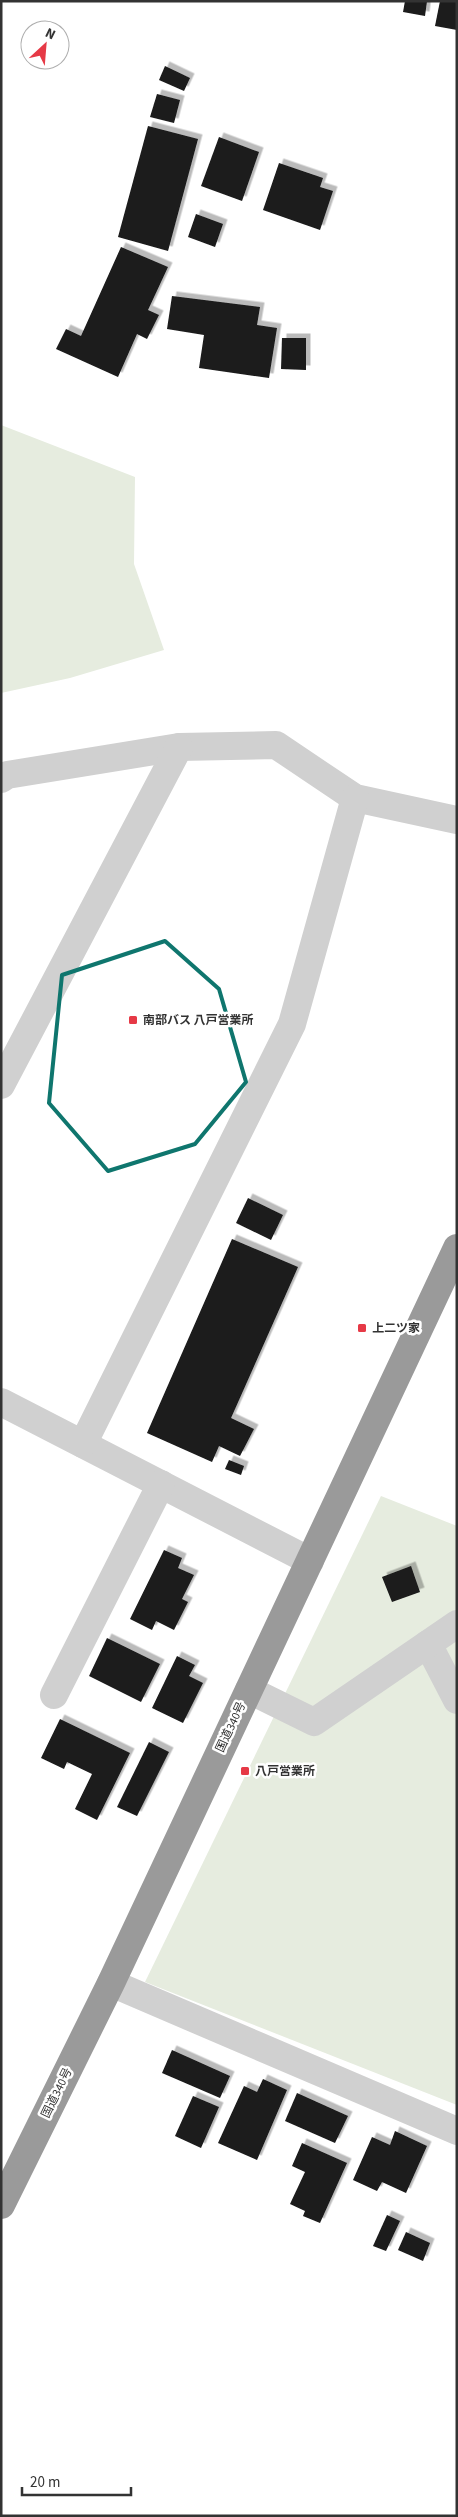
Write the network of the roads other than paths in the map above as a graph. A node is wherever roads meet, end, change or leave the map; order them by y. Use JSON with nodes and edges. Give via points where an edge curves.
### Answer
{"nodes":[{"id":1,"x":179,"y":747,"type":"junction"},
{"id":2,"x":1,"y":779,"type":"edge"},
{"id":3,"x":355,"y":798,"type":"junction"},
{"id":4,"x":457,"y":820,"type":"edge"},
{"id":5,"x":1,"y":1085,"type":"edge"},
{"id":6,"x":457,"y":1248,"type":"edge"},
{"id":7,"x":1,"y":1402,"type":"edge"},
{"id":8,"x":83,"y":1444,"type":"junction"},
{"id":9,"x":161,"y":1484,"type":"junction"},
{"id":10,"x":310,"y":1561,"type":"junction"},
{"id":11,"x":457,"y":1624,"type":"edge"},
{"id":12,"x":428,"y":1644,"type":"junction"},
{"id":13,"x":249,"y":1690,"type":"junction"},
{"id":14,"x":54,"y":1695,"type":"dead end"},
{"id":15,"x":457,"y":1700,"type":"edge"},
{"id":16,"x":111,"y":1984,"type":"junction"},
{"id":17,"x":457,"y":2131,"type":"edge"},
{"id":18,"x":1,"y":2205,"type":"edge"}],
"edges":[{"from":1,"to":2,"type":"street","via":[[7,775]]},
{"from":1,"to":3,"type":"street","via":[[276,745]]},
{"from":1,"to":5,"type":"street"},
{"from":3,"to":4,"type":"street"},
{"from":3,"to":8,"type":"street","via":[[292,1024]]},
{"from":6,"to":10,"type":"highway","name":"国道340号"},
{"from":7,"to":8,"type":"street"},
{"from":8,"to":9,"type":"street"},
{"from":9,"to":10,"type":"street"},
{"from":9,"to":14,"type":"street"},
{"from":10,"to":13,"type":"highway","name":"国道340号"},
{"from":11,"to":12,"type":"street"},
{"from":12,"to":13,"type":"street","via":[[314,1722]]},
{"from":12,"to":15,"type":"street"},
{"from":13,"to":16,"type":"highway","name":"国道340号"},
{"from":16,"to":17,"type":"street"},
{"from":16,"to":18,"type":"highway","name":"国道340号"}]}
